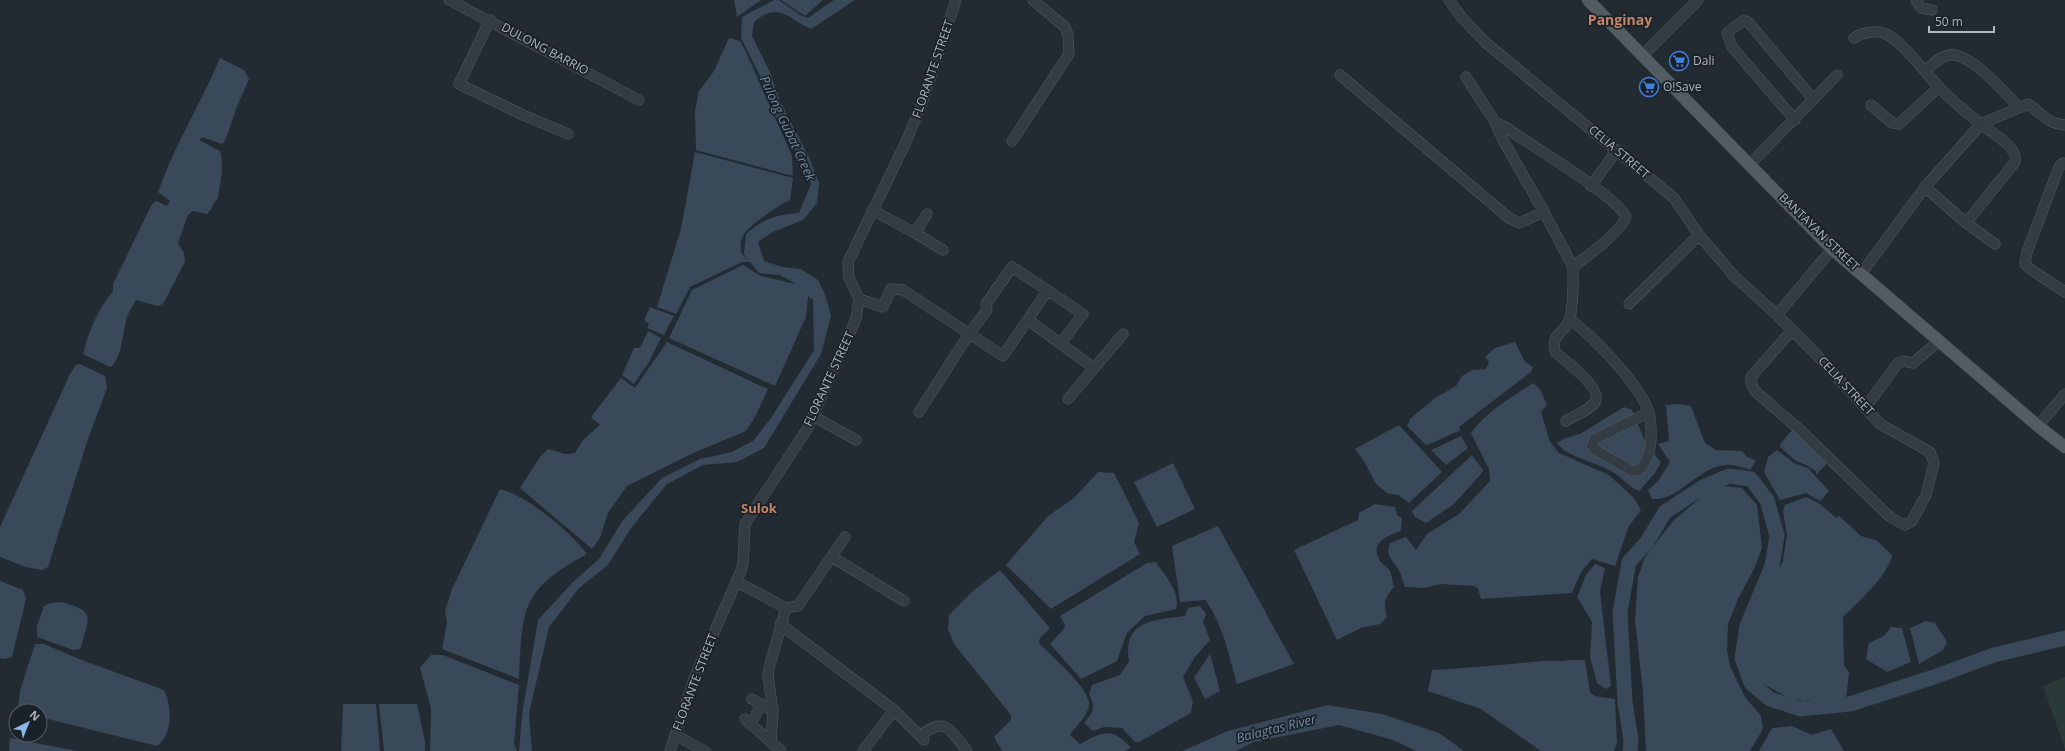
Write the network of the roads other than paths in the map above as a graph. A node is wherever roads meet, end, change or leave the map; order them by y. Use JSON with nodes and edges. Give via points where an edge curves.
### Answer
{"nodes":[{"id":1,"x":449,"y":0,"type":"edge"},
{"id":2,"x":956,"y":0,"type":"edge"},
{"id":3,"x":1033,"y":0,"type":"edge"},
{"id":4,"x":1449,"y":0,"type":"edge"},
{"id":5,"x":1588,"y":0,"type":"edge"},
{"id":6,"x":1698,"y":0,"type":"edge"},
{"id":7,"x":1916,"y":0,"type":"edge"},
{"id":8,"x":1932,"y":10,"type":"dead end"},
{"id":9,"x":490,"y":20,"type":"junction"},
{"id":10,"x":1854,"y":38,"type":"dead end"},
{"id":11,"x":1643,"y":55,"type":"junction"},
{"id":12,"x":1926,"y":71,"type":"junction"},
{"id":13,"x":1340,"y":75,"type":"dead end"},
{"id":14,"x":1837,"y":75,"type":"dead end"},
{"id":15,"x":1466,"y":77,"type":"dead end"},
{"id":16,"x":1939,"y":87,"type":"junction"},
{"id":17,"x":1814,"y":99,"type":"junction"},
{"id":18,"x":639,"y":100,"type":"dead end"},
{"id":19,"x":1871,"y":105,"type":"dead end"},
{"id":20,"x":2019,"y":107,"type":"junction"},
{"id":21,"x":1795,"y":120,"type":"junction"},
{"id":22,"x":1495,"y":122,"type":"junction"},
{"id":23,"x":1981,"y":124,"type":"junction"},
{"id":24,"x":2065,"y":125,"type":"edge"},
{"id":25,"x":568,"y":134,"type":"dead end"},
{"id":26,"x":1012,"y":141,"type":"dead end"},
{"id":27,"x":1617,"y":150,"type":"junction"},
{"id":28,"x":1750,"y":164,"type":"junction"},
{"id":29,"x":2065,"y":164,"type":"edge"},
{"id":30,"x":1591,"y":186,"type":"junction"},
{"id":31,"x":1925,"y":187,"type":"junction"},
{"id":32,"x":872,"y":210,"type":"junction"},
{"id":33,"x":1544,"y":212,"type":"junction"},
{"id":34,"x":927,"y":214,"type":"dead end"},
{"id":35,"x":1966,"y":223,"type":"junction"},
{"id":36,"x":915,"y":233,"type":"junction"},
{"id":37,"x":1699,"y":235,"type":"junction"},
{"id":38,"x":1995,"y":244,"type":"dead end"},
{"id":39,"x":1832,"y":249,"type":"junction"},
{"id":40,"x":943,"y":250,"type":"dead end"},
{"id":41,"x":1573,"y":267,"type":"junction"},
{"id":42,"x":1861,"y":274,"type":"junction"},
{"id":43,"x":1048,"y":290,"type":"junction"},
{"id":44,"x":2065,"y":292,"type":"edge"},
{"id":45,"x":859,"y":299,"type":"junction"},
{"id":46,"x":1629,"y":304,"type":"dead end"},
{"id":47,"x":1777,"y":314,"type":"junction"},
{"id":48,"x":1570,"y":319,"type":"junction"},
{"id":49,"x":1028,"y":320,"type":"junction"},
{"id":50,"x":1792,"y":330,"type":"junction"},
{"id":51,"x":969,"y":334,"type":"junction"},
{"id":52,"x":1123,"y":334,"type":"dead end"},
{"id":53,"x":1939,"y":341,"type":"junction"},
{"id":54,"x":1062,"y":343,"type":"junction"},
{"id":55,"x":1094,"y":368,"type":"junction"},
{"id":56,"x":2065,"y":394,"type":"edge"},
{"id":57,"x":1068,"y":398,"type":"dead end"},
{"id":58,"x":1865,"y":408,"type":"junction"},
{"id":59,"x":919,"y":412,"type":"dead end"},
{"id":60,"x":1648,"y":412,"type":"junction"},
{"id":61,"x":813,"y":416,"type":"junction"},
{"id":62,"x":1566,"y":421,"type":"dead end"},
{"id":63,"x":2038,"y":426,"type":"junction"},
{"id":64,"x":856,"y":440,"type":"dead end"},
{"id":65,"x":2065,"y":447,"type":"edge"},
{"id":66,"x":846,"y":537,"type":"dead end"},
{"id":67,"x":832,"y":557,"type":"junction"},
{"id":68,"x":737,"y":582,"type":"junction"},
{"id":69,"x":904,"y":601,"type":"dead end"},
{"id":70,"x":786,"y":608,"type":"junction"},
{"id":71,"x":780,"y":624,"type":"junction"},
{"id":72,"x":752,"y":699,"type":"dead end"},
{"id":73,"x":761,"y":704,"type":"junction"},
{"id":74,"x":894,"y":710,"type":"junction"},
{"id":75,"x":773,"y":711,"type":"junction"},
{"id":76,"x":675,"y":735,"type":"junction"},
{"id":77,"x":771,"y":742,"type":"junction"},
{"id":78,"x":670,"y":751,"type":"edge"},
{"id":79,"x":705,"y":751,"type":"edge"},
{"id":80,"x":781,"y":751,"type":"edge"},
{"id":81,"x":863,"y":751,"type":"edge"},
{"id":82,"x":967,"y":751,"type":"edge"}],
"edges":[{"from":1,"to":9,"type":"street","name":"DULONG BARRIO"},
{"from":2,"to":32,"type":"street","name":"FLORANTE STREET","via":[[922,103],[906,142]]},
{"from":3,"to":26,"type":"street","via":[[1065,27],[1069,54]]},
{"from":4,"to":27,"type":"street","name":"CELIA STREET","via":[[1486,43]]},
{"from":5,"to":11,"type":"main road","name":"BANTAYAN STREET"},
{"from":6,"to":11,"type":"street"},
{"from":7,"to":8,"type":"street","via":[[1920,8]]},
{"from":9,"to":18,"type":"street","name":"DULONG BARRIO"},
{"from":9,"to":25,"type":"street","via":[[459,84]]},
{"from":10,"to":12,"type":"street","via":[[1860,34],[1886,34]]},
{"from":11,"to":28,"type":"main road","name":"BANTAYAN STREET"},
{"from":12,"to":16,"type":"street"},
{"from":12,"to":20,"type":"street","via":[[1948,55],[1970,60]]},
{"from":13,"to":33,"type":"street","via":[[1509,218],[1519,224]]},
{"from":14,"to":17,"type":"street"},
{"from":15,"to":22,"type":"street"},
{"from":16,"to":19,"type":"street","via":[[1899,124],[1892,123]]},
{"from":16,"to":23,"type":"street"},
{"from":17,"to":21,"type":"street"},
{"from":17,"to":21,"type":"street","via":[[1749,23],[1744,20],[1727,33],[1732,47]]},
{"from":20,"to":23,"type":"street"},
{"from":20,"to":24,"type":"street","via":[[2028,104],[2046,120]]},
{"from":21,"to":28,"type":"street"},
{"from":22,"to":30,"type":"street"},
{"from":22,"to":33,"type":"street"},
{"from":23,"to":31,"type":"street"},
{"from":23,"to":35,"type":"street","via":[[2012,149],[2016,156],[2015,162]]},
{"from":27,"to":30,"type":"street"},
{"from":27,"to":37,"type":"street","name":"CELIA STREET","via":[[1674,198]]},
{"from":28,"to":39,"type":"main road","name":"BANTAYAN STREET"},
{"from":29,"to":44,"type":"street","via":[[2059,167],[2027,252],[2025,264],[2027,268]]},
{"from":30,"to":41,"type":"street","via":[[1622,210],[1626,217],[1624,223]]},
{"from":31,"to":35,"type":"street"},
{"from":31,"to":42,"type":"street"},
{"from":32,"to":36,"type":"street"},
{"from":32,"to":45,"type":"street","name":"FLORANTE STREET","via":[[848,262],[849,278]]},
{"from":33,"to":41,"type":"street"},
{"from":34,"to":36,"type":"street"},
{"from":35,"to":38,"type":"street"},
{"from":36,"to":40,"type":"street"},
{"from":37,"to":46,"type":"street"},
{"from":37,"to":47,"type":"street","name":"CELIA STREET","via":[[1734,276]]},
{"from":39,"to":42,"type":"main road","name":"BANTAYAN STREET"},
{"from":39,"to":47,"type":"street"},
{"from":41,"to":48,"type":"street"},
{"from":42,"to":53,"type":"main road","name":"BANTAYAN STREET"},
{"from":43,"to":49,"type":"street"},
{"from":43,"to":51,"type":"street","via":[[1012,267],[986,304],[987,310]]},
{"from":43,"to":54,"type":"street","via":[[1083,314]]},
{"from":45,"to":51,"type":"street","via":[[883,307],[891,289],[903,290]]},
{"from":45,"to":61,"type":"street","name":"FLORANTE STREET","via":[[856,319]]},
{"from":47,"to":50,"type":"street","name":"CELIA STREET"},
{"from":48,"to":60,"type":"street","via":[[1584,329],[1615,363],[1636,389]]},
{"from":48,"to":62,"type":"street","via":[[1554,342],[1556,353],[1590,383],[1597,397],[1592,406]]},
{"from":49,"to":51,"type":"street","via":[[1003,356]]},
{"from":49,"to":54,"type":"street"},
{"from":50,"to":58,"type":"street","name":"CELIA STREET"},
{"from":50,"to":58,"type":"street","name":"CELIA STREET","via":[[1754,372],[1751,377],[1753,387],[1890,517],[1905,525],[1912,521],[1926,495],[1934,463],[1933,457],[1930,452],[1880,424]]},
{"from":51,"to":59,"type":"street"},
{"from":52,"to":55,"type":"street"},
{"from":53,"to":58,"type":"street","via":[[1913,363],[1898,363]]},
{"from":53,"to":63,"type":"main road","name":"BANTAYAN STREET"},
{"from":54,"to":55,"type":"street"},
{"from":55,"to":57,"type":"street"},
{"from":56,"to":63,"type":"street"},
{"from":60,"to":60,"type":"street","via":[[1649,452],[1642,469],[1632,471],[1592,446],[1595,439]]},
{"from":61,"to":64,"type":"street"},
{"from":61,"to":68,"type":"street","name":"FLORANTE STREET","via":[[745,524],[743,563]]},
{"from":63,"to":65,"type":"main road","name":"BANTAYAN STREET"},
{"from":66,"to":67,"type":"street"},
{"from":67,"to":69,"type":"street"},
{"from":67,"to":70,"type":"street","via":[[818,573],[798,606]]},
{"from":68,"to":70,"type":"street"},
{"from":68,"to":76,"type":"street","name":"FLORANTE STREET","via":[[695,676]]},
{"from":70,"to":71,"type":"street"},
{"from":71,"to":74,"type":"street"},
{"from":71,"to":75,"type":"street","via":[[768,676]]},
{"from":72,"to":73,"type":"street"},
{"from":73,"to":75,"type":"street"},
{"from":73,"to":77,"type":"street","via":[[748,722]]},
{"from":74,"to":81,"type":"street"},
{"from":74,"to":82,"type":"street","via":[[922,738],[938,726],[943,726]]},
{"from":75,"to":77,"type":"street"},
{"from":76,"to":78,"type":"street","name":"FLORANTE STREET"},
{"from":76,"to":79,"type":"street"},
{"from":77,"to":80,"type":"street"}]}
